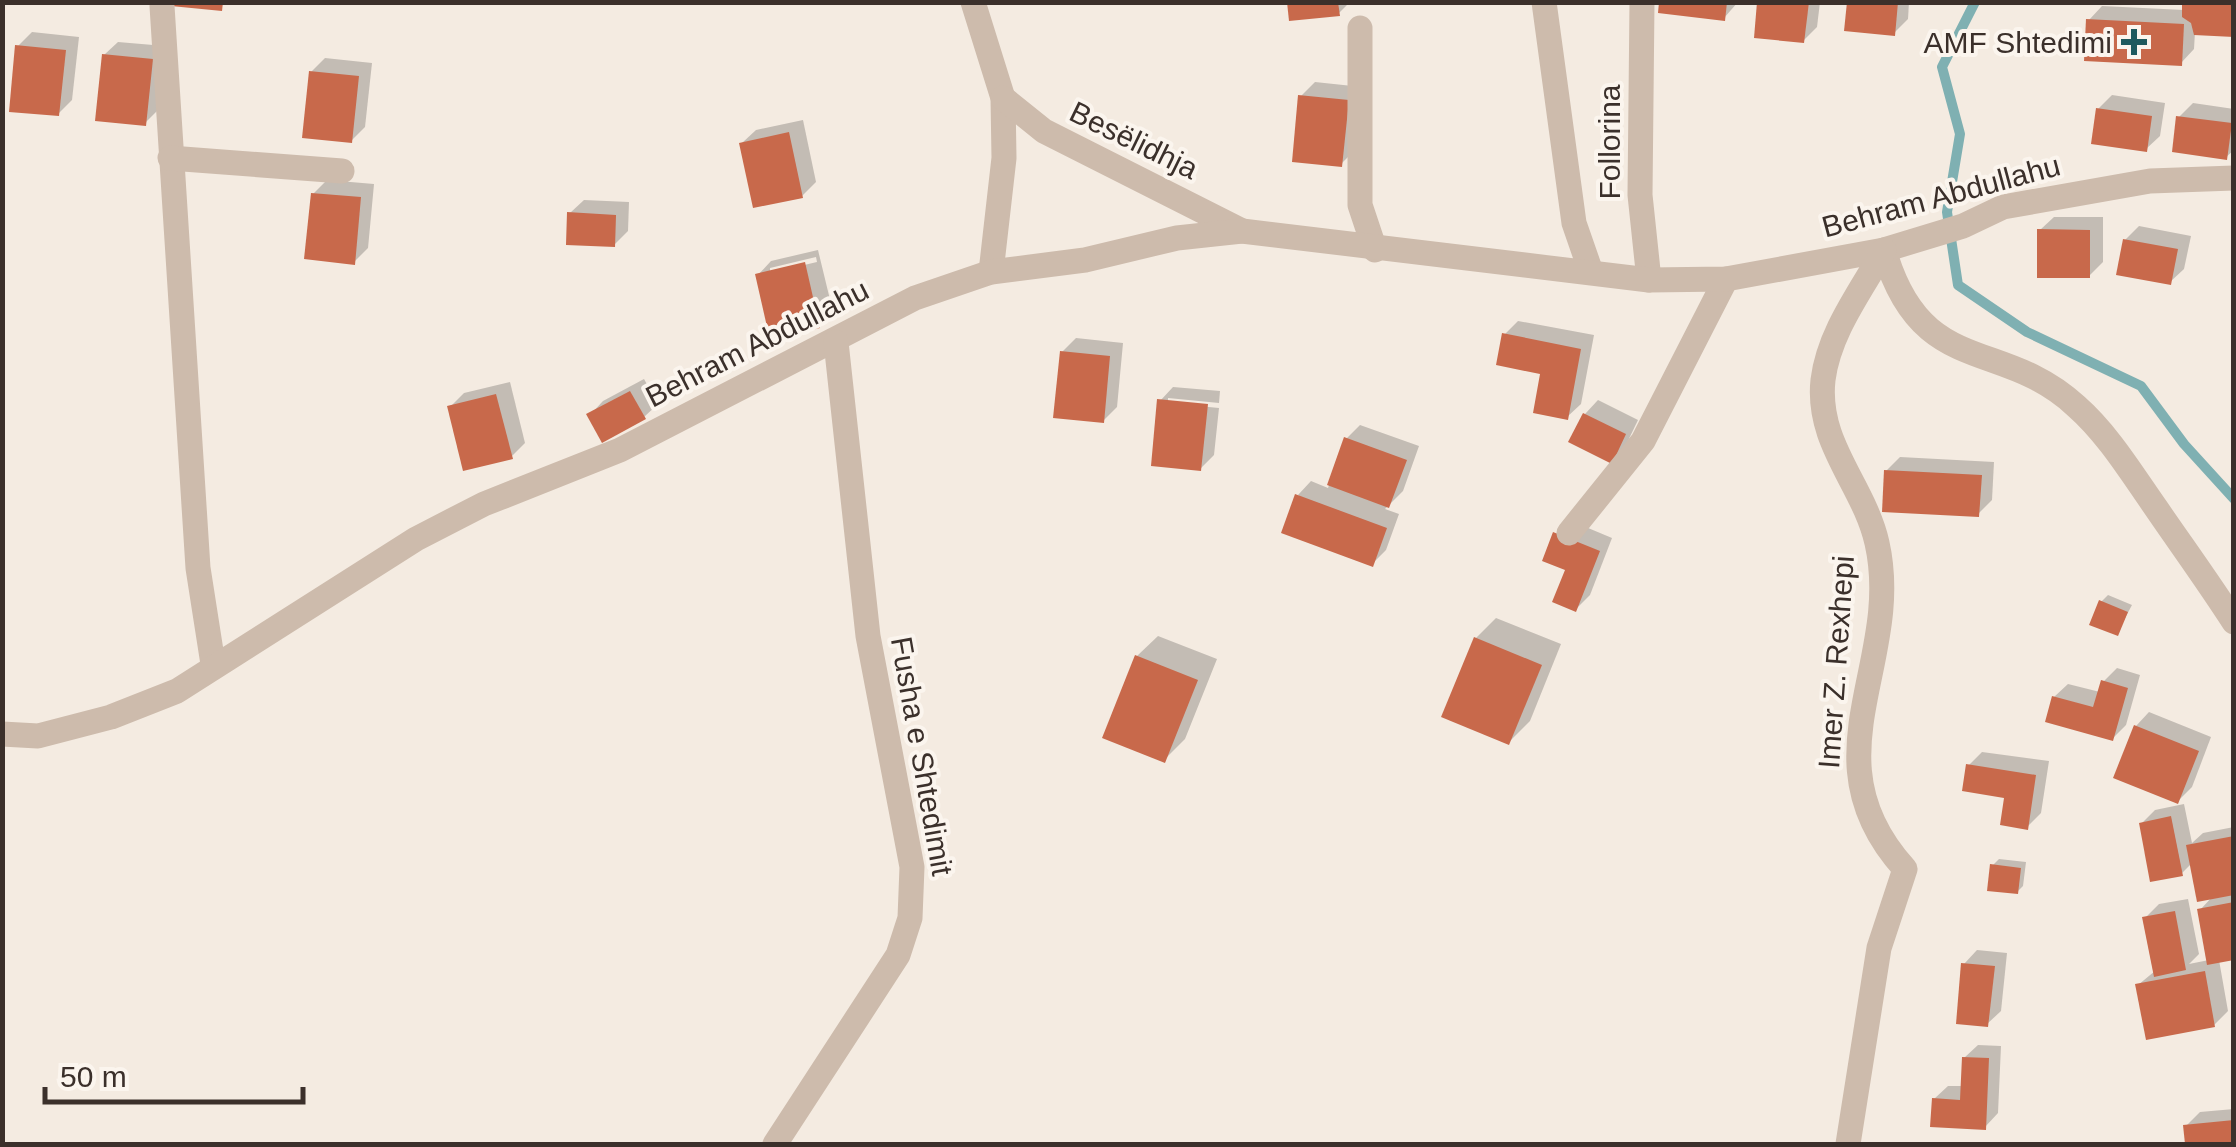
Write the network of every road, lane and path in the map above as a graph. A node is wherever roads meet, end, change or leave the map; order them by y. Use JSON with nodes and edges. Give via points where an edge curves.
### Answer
{"nodes":[{"id":1,"x":973,"y":2,"type":"edge"},
{"id":2,"x":1544,"y":2,"type":"edge"},
{"id":3,"x":1642,"y":2,"type":"edge"},
{"id":4,"x":162,"y":6,"type":"dead end"},
{"id":5,"x":1360,"y":28,"type":"dead end"},
{"id":6,"x":1003,"y":98,"type":"junction"},
{"id":7,"x":170,"y":158,"type":"junction"},
{"id":8,"x":342,"y":171,"type":"dead end"},
{"id":9,"x":2234,"y":178,"type":"edge"},
{"id":10,"x":1242,"y":231,"type":"junction"},
{"id":11,"x":1376,"y":250,"type":"junction"},
{"id":12,"x":1884,"y":250,"type":"junction"},
{"id":13,"x":991,"y":272,"type":"junction"},
{"id":14,"x":1591,"y":272,"type":"junction"},
{"id":15,"x":1726,"y":279,"type":"junction"},
{"id":16,"x":1649,"y":280,"type":"junction"},
{"id":17,"x":836,"y":342,"type":"junction"},
{"id":18,"x":1569,"y":533,"type":"dead end"},
{"id":19,"x":2234,"y":622,"type":"edge"},
{"id":20,"x":213,"y":664,"type":"junction"},
{"id":21,"x":2,"y":734,"type":"edge"},
{"id":22,"x":774,"y":1144,"type":"edge"},
{"id":23,"x":1848,"y":1144,"type":"edge"}],
"edges":[{"from":1,"to":6,"type":"street"},
{"from":2,"to":14,"type":"street","via":[[1574,223]]},
{"from":3,"to":16,"type":"street","name":"Follorina","via":[[1640,195]]},
{"from":4,"to":7,"type":"street"},
{"from":5,"to":11,"type":"street","via":[[1360,205]]},
{"from":6,"to":10,"type":"street","name":"Besëlidhja","via":[[1044,131]]},
{"from":6,"to":13,"type":"street","via":[[1003,176]]},
{"from":7,"to":8,"type":"street"},
{"from":7,"to":20,"type":"street","via":[[198,568]]},
{"from":9,"to":12,"type":"street","name":"Behram Abdullahu","via":[[2150,180],[2004,207]]},
{"from":10,"to":11,"type":"street","name":"Behram Abdullahu"},
{"from":10,"to":13,"type":"street","name":"Behram Abdullahu"},
{"from":11,"to":14,"type":"street","name":"Behram Abdullahu"},
{"from":12,"to":15,"type":"street","name":"Behram Abdullahu"},
{"from":12,"to":19,"type":"street","via":[[1917,318],[1961,350],[2057,390],[2084,414]]},
{"from":12,"to":23,"type":"street","name":"Imer Z. Rexhepi","via":[[1836,332],[1823,381],[1828,432],[1868,516],[1881,566],[1858,779],[1874,828],[1905,869],[1879,948]]},
{"from":13,"to":17,"type":"street","name":"Behram Abdullahu","via":[[916,298]]},
{"from":14,"to":16,"type":"street","name":"Behram Abdullahu"},
{"from":15,"to":16,"type":"street","name":"Behram Abdullahu"},
{"from":15,"to":18,"type":"street","via":[[1643,441]]},
{"from":17,"to":20,"type":"street","name":"Behram Abdullahu","via":[[620,450],[416,539]]},
{"from":17,"to":22,"type":"street","name":"Fusha e Shtedimit","via":[[868,636],[913,892],[898,955]]},
{"from":20,"to":21,"type":"street","name":"Behram Abdullahu","via":[[177,691],[111,717],[38,736]]}]}
